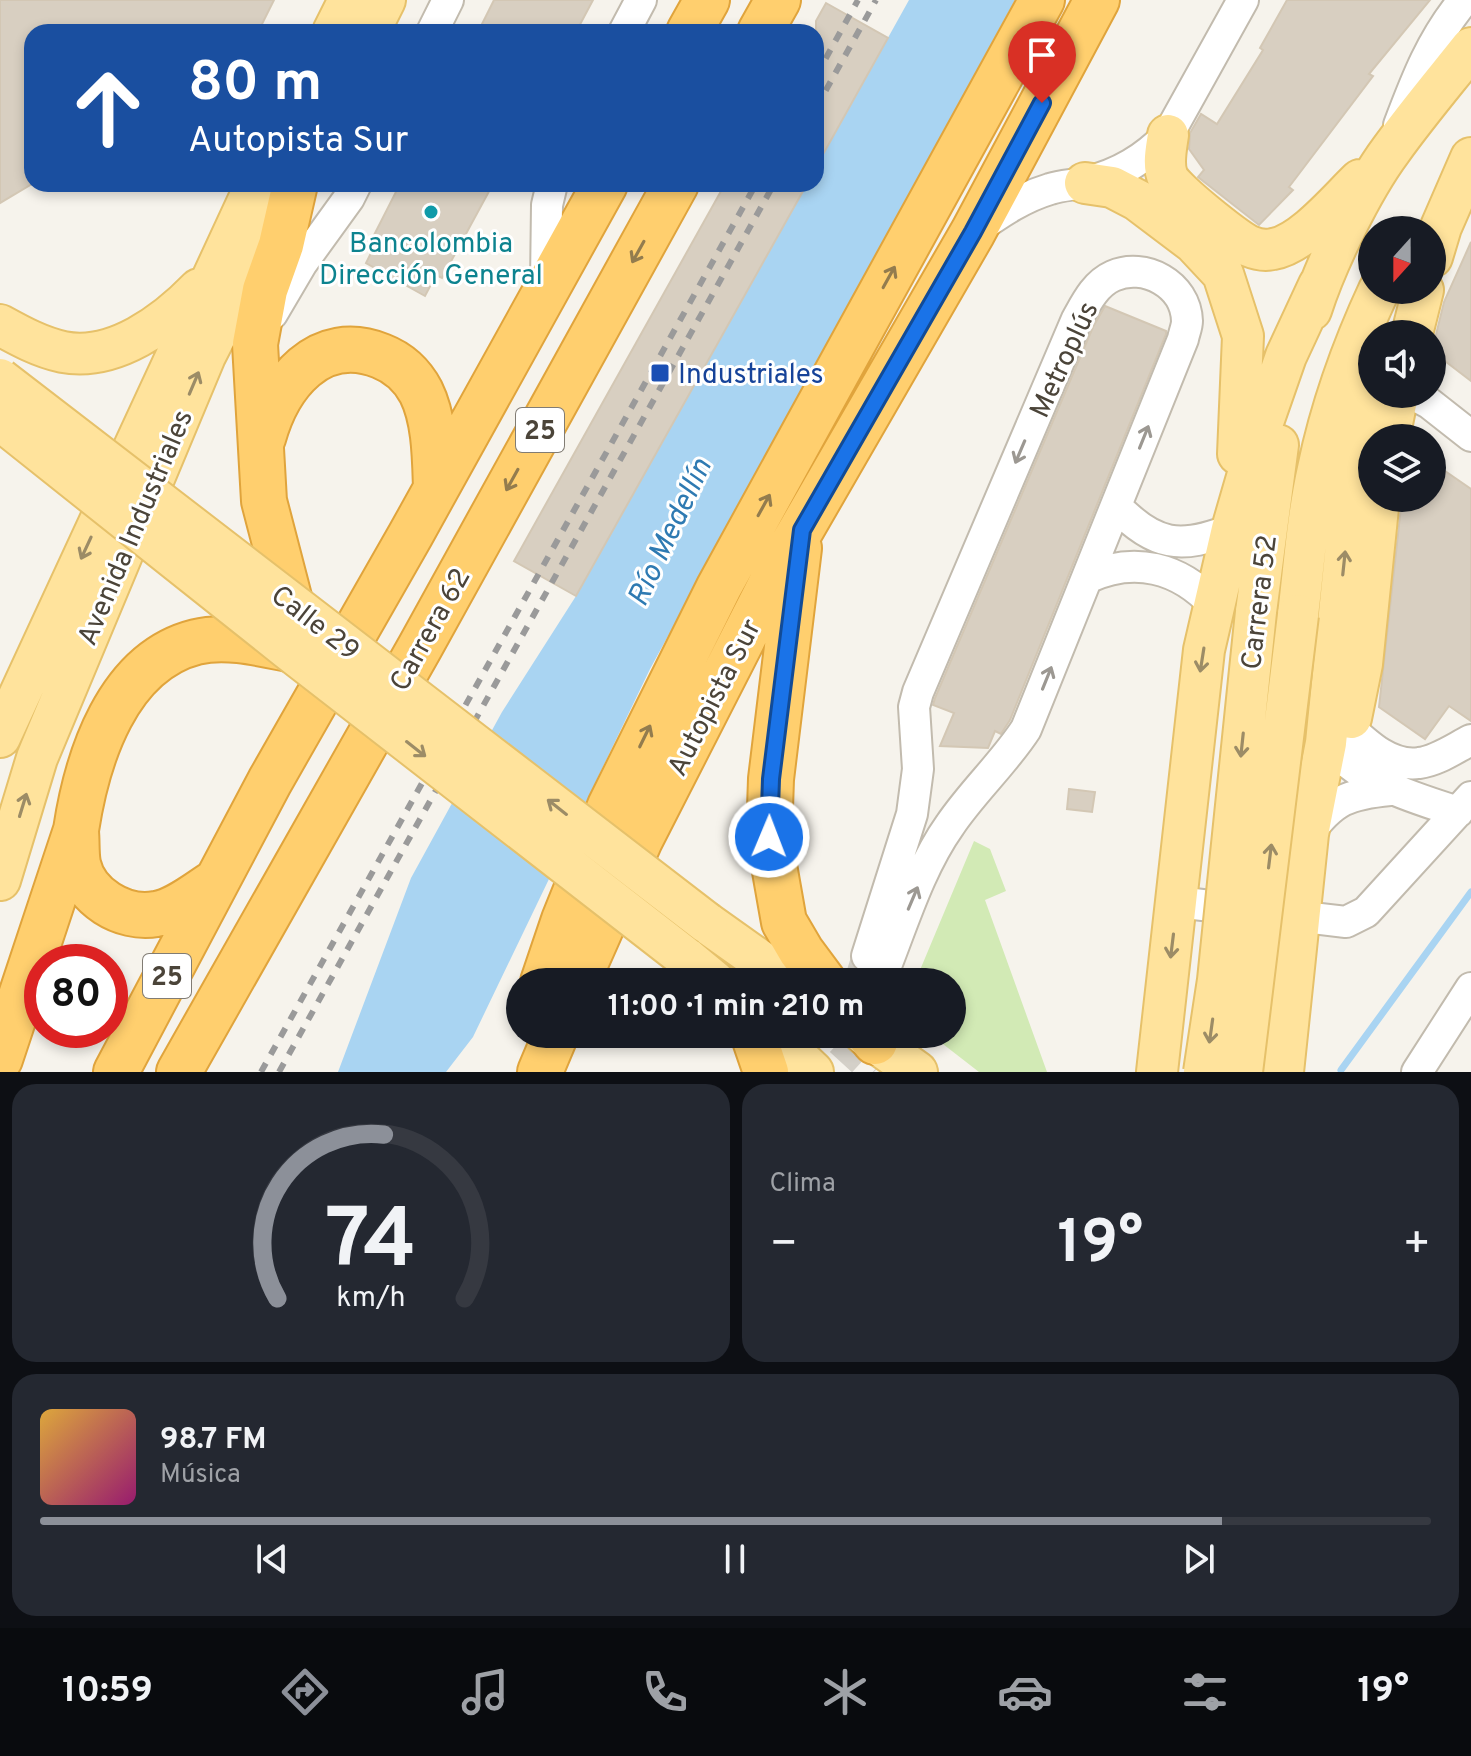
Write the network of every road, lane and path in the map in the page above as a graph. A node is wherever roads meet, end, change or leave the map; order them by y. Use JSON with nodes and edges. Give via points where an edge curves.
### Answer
{"nodes":[{"id":1,"x":385,"y":0,"type":"edge"},
{"id":2,"x":448,"y":0,"type":"edge"},
{"id":3,"x":641,"y":0,"type":"edge"},
{"id":4,"x":707,"y":0,"type":"edge"},
{"id":5,"x":778,"y":0,"type":"edge"},
{"id":6,"x":1042,"y":0,"type":"edge"},
{"id":7,"x":1097,"y":0,"type":"edge"},
{"id":8,"x":1243,"y":0,"type":"edge"},
{"id":9,"x":1464,"y":0,"type":"edge"},
{"id":10,"x":346,"y":16,"type":"edge"},
{"id":11,"x":436,"y":24,"type":"edge"},
{"id":12,"x":628,"y":24,"type":"edge"},
{"id":13,"x":694,"y":24,"type":"edge"},
{"id":14,"x":764,"y":24,"type":"edge"},
{"id":15,"x":1471,"y":48,"type":"edge"},
{"id":16,"x":1168,"y":135,"type":"junction"},
{"id":17,"x":1471,"y":144,"type":"edge"},
{"id":18,"x":1389,"y":153,"type":"junction"},
{"id":19,"x":1471,"y":158,"type":"edge"},
{"id":20,"x":1085,"y":183,"type":"junction"},
{"id":21,"x":252,"y":192,"type":"edge"},
{"id":22,"x":289,"y":192,"type":"edge"},
{"id":23,"x":291,"y":192,"type":"edge"},
{"id":24,"x":352,"y":192,"type":"edge"},
{"id":25,"x":550,"y":192,"type":"edge"},
{"id":26,"x":601,"y":192,"type":"edge"},
{"id":27,"x":672,"y":192,"type":"edge"},
{"id":28,"x":1421,"y":216,"type":"edge"},
{"id":29,"x":1446,"y":216,"type":"edge"},
{"id":30,"x":973,"y":232,"type":"junction"},
{"id":31,"x":213,"y":274,"type":"junction"},
{"id":32,"x":1319,"y":285,"type":"junction"},
{"id":33,"x":545,"y":292,"type":"junction"},
{"id":34,"x":1373,"y":304,"type":"edge"},
{"id":35,"x":0,"y":325,"type":"edge"},
{"id":36,"x":255,"y":344,"type":"junction"},
{"id":37,"x":0,"y":379,"type":"edge"},
{"id":38,"x":1362,"y":408,"type":"edge"},
{"id":39,"x":1435,"y":408,"type":"edge"},
{"id":40,"x":0,"y":420,"type":"edge"},
{"id":41,"x":1471,"y":436,"type":"edge"},
{"id":42,"x":261,"y":444,"type":"junction"},
{"id":43,"x":436,"y":489,"type":"junction"},
{"id":44,"x":1116,"y":506,"type":"junction"},
{"id":45,"x":1376,"y":512,"type":"edge"},
{"id":46,"x":1232,"y":529,"type":"junction"},
{"id":47,"x":802,"y":530,"type":"junction"},
{"id":48,"x":1087,"y":578,"type":"junction"},
{"id":49,"x":288,"y":594,"type":"junction"},
{"id":50,"x":1214,"y":605,"type":"junction"},
{"id":51,"x":1352,"y":628,"type":"junction"},
{"id":52,"x":288,"y":649,"type":"junction"},
{"id":53,"x":1335,"y":733,"type":"junction"},
{"id":54,"x":0,"y":737,"type":"edge"},
{"id":55,"x":1471,"y":740,"type":"edge"},
{"id":56,"x":1390,"y":790,"type":"junction"},
{"id":57,"x":1465,"y":804,"type":"edge"},
{"id":58,"x":76,"y":830,"type":"junction"},
{"id":59,"x":1308,"y":834,"type":"junction"},
{"id":60,"x":0,"y":880,"type":"edge"},
{"id":61,"x":217,"y":880,"type":"junction"},
{"id":62,"x":1177,"y":902,"type":"junction"},
{"id":63,"x":1299,"y":918,"type":"junction"},
{"id":64,"x":548,"y":968,"type":"edge"},
{"id":65,"x":583,"y":968,"type":"edge"},
{"id":66,"x":698,"y":968,"type":"edge"},
{"id":67,"x":770,"y":968,"type":"edge"},
{"id":68,"x":814,"y":968,"type":"edge"},
{"id":69,"x":1471,"y":988,"type":"edge"},
{"id":70,"x":520,"y":1048,"type":"edge"},
{"id":71,"x":550,"y":1048,"type":"edge"},
{"id":72,"x":758,"y":1048,"type":"edge"},
{"id":73,"x":788,"y":1048,"type":"edge"},
{"id":74,"x":884,"y":1048,"type":"edge"},
{"id":75,"x":0,"y":1059,"type":"edge"},
{"id":76,"x":116,"y":1072,"type":"edge"},
{"id":77,"x":179,"y":1072,"type":"edge"},
{"id":78,"x":511,"y":1072,"type":"edge"},
{"id":79,"x":540,"y":1072,"type":"edge"},
{"id":80,"x":766,"y":1072,"type":"edge"},
{"id":81,"x":813,"y":1072,"type":"edge"},
{"id":82,"x":917,"y":1072,"type":"edge"},
{"id":83,"x":1157,"y":1072,"type":"edge"},
{"id":84,"x":1204,"y":1072,"type":"edge"},
{"id":85,"x":1242,"y":1072,"type":"edge"},
{"id":86,"x":1283,"y":1072,"type":"edge"},
{"id":87,"x":1417,"y":1072,"type":"edge"}],
"edges":[{"from":1,"to":10,"type":"main road"},
{"from":2,"to":11,"type":"street"},
{"from":3,"to":12,"type":"street"},
{"from":4,"to":13,"type":"highway"},
{"from":5,"to":14,"type":"highway"},
{"from":64,"to":6,"type":"highway","name":"Autopista Sur","one_way":true,"via":[[610,806],[719,587]]},
{"from":7,"to":30,"type":"highway","name":"Autopista Sur"},
{"from":8,"to":16,"type":"street"},
{"from":9,"to":18,"type":"street","name":"Carrera 52","via":[[1424,59]]},
{"from":15,"to":18,"type":"main road","name":"Carrera 52"},
{"from":16,"to":18,"type":"main road","via":[[1164,156],[1169,180],[1233,237],[1257,249],[1287,245],[1304,233]]},
{"from":16,"to":20,"type":"street","via":[[1141,160]]},
{"from":17,"to":28,"type":"main road"},
{"from":18,"to":32,"type":"main road","name":"Carrera 52"},
{"from":19,"to":29,"type":"main road"},
{"from":20,"to":30,"type":"street","via":[[1030,196]]},
{"from":20,"to":46,"type":"main road","via":[[1112,187],[1137,200],[1194,243],[1223,274],[1243,336]]},
{"from":21,"to":31,"type":"main road","name":"Avenida Industriales"},
{"from":60,"to":22,"type":"main road","name":"Avenida Industriales","one_way":true,"via":[[37,758],[174,429]]},
{"from":23,"to":36,"type":"highway"},
{"from":24,"to":36,"type":"street"},
{"from":25,"to":33,"type":"street"},
{"from":26,"to":33,"type":"highway","number":"25"},
{"from":27,"to":77,"type":"highway","name":"Carrera 62","number":"25","one_way":true},
{"from":30,"to":47,"type":"highway","name":"Autopista Sur"},
{"from":31,"to":35,"type":"main road","via":[[159,325],[93,353],[62,352]]},
{"from":31,"to":54,"type":"main road","name":"Avenida Industriales","one_way":true},
{"from":32,"to":46,"type":"main road","via":[[1263,422]]},
{"from":32,"to":84,"type":"main road","name":"Carrera 52","one_way":true,"bridge":true,"via":[[1280,430]]},
{"from":33,"to":43,"type":"highway","number":"25"},
{"from":85,"to":34,"type":"main road","name":"Carrera 52","one_way":true,"bridge":true,"via":[[1313,498],[1327,429]]},
{"from":36,"to":42,"type":"highway"},
{"from":37,"to":49,"type":"main road","name":"Calle 29","bridge":true},
{"from":51,"to":38,"type":"main road","one_way":true,"via":[[1355,455]]},
{"from":39,"to":41,"type":"street"},
{"from":40,"to":52,"type":"main road","name":"Calle 29","bridge":true},
{"from":42,"to":43,"type":"highway","via":[[270,414],[296,374],[337,350],[366,350],[392,360],[422,394],[435,451]]},
{"from":42,"to":49,"type":"highway","via":[[263,489]]},
{"from":43,"to":61,"type":"highway","number":"25"},
{"from":44,"to":46,"type":"street","via":[[1156,538],[1173,543],[1191,543]]},
{"from":44,"to":48,"type":"street","name":"Metroplús"},
{"from":44,"to":48,"type":"street","name":"Metroplús","one_way":true,"via":[[1187,322],[1175,290],[1143,272],[1111,277],[1082,309],[918,692],[914,803],[875,963],[948,827],[1026,729]]},
{"from":45,"to":51,"type":"main road"},
{"from":46,"to":50,"type":"main road"},
{"from":47,"to":65,"type":"highway","name":"Autopista Sur","via":[[640,840]]},
{"from":47,"to":68,"type":"highway","via":[[771,779],[769,837],[784,922]]},
{"from":48,"to":50,"type":"street","via":[[1137,565],[1197,587]]},
{"from":67,"to":49,"type":"main road","name":"Calle 29","one_way":true,"bridge":true},
{"from":50,"to":62,"type":"main road","one_way":true,"via":[[1196,701]]},
{"from":51,"to":53,"type":"main road"},
{"from":52,"to":58,"type":"highway","via":[[231,639],[196,642],[140,674],[106,724]]},
{"from":52,"to":66,"type":"main road","name":"Calle 29","one_way":true,"bridge":true},
{"from":53,"to":55,"type":"street","via":[[1363,741],[1402,763],[1434,758]]},
{"from":53,"to":56,"type":"street","via":[[1371,780]]},
{"from":53,"to":59,"type":"main road"},
{"from":56,"to":57,"type":"street"},
{"from":56,"to":59,"type":"street","via":[[1342,799]]},
{"from":57,"to":63,"type":"street","via":[[1366,912],[1346,922]]},
{"from":58,"to":61,"type":"highway","via":[[78,864],[87,886],[106,904],[129,913],[155,914]]},
{"from":58,"to":75,"type":"highway"},
{"from":59,"to":63,"type":"main road"},
{"from":61,"to":76,"type":"highway","number":"25"},
{"from":62,"to":63,"type":"street"},
{"from":62,"to":83,"type":"main road","one_way":true},
{"from":63,"to":86,"type":"main road"},
{"from":69,"to":87,"type":"street"},
{"from":70,"to":78,"type":"highway"},
{"from":71,"to":79,"type":"highway"},
{"from":72,"to":80,"type":"highway"},
{"from":73,"to":81,"type":"main road"},
{"from":74,"to":82,"type":"main road"}]}
